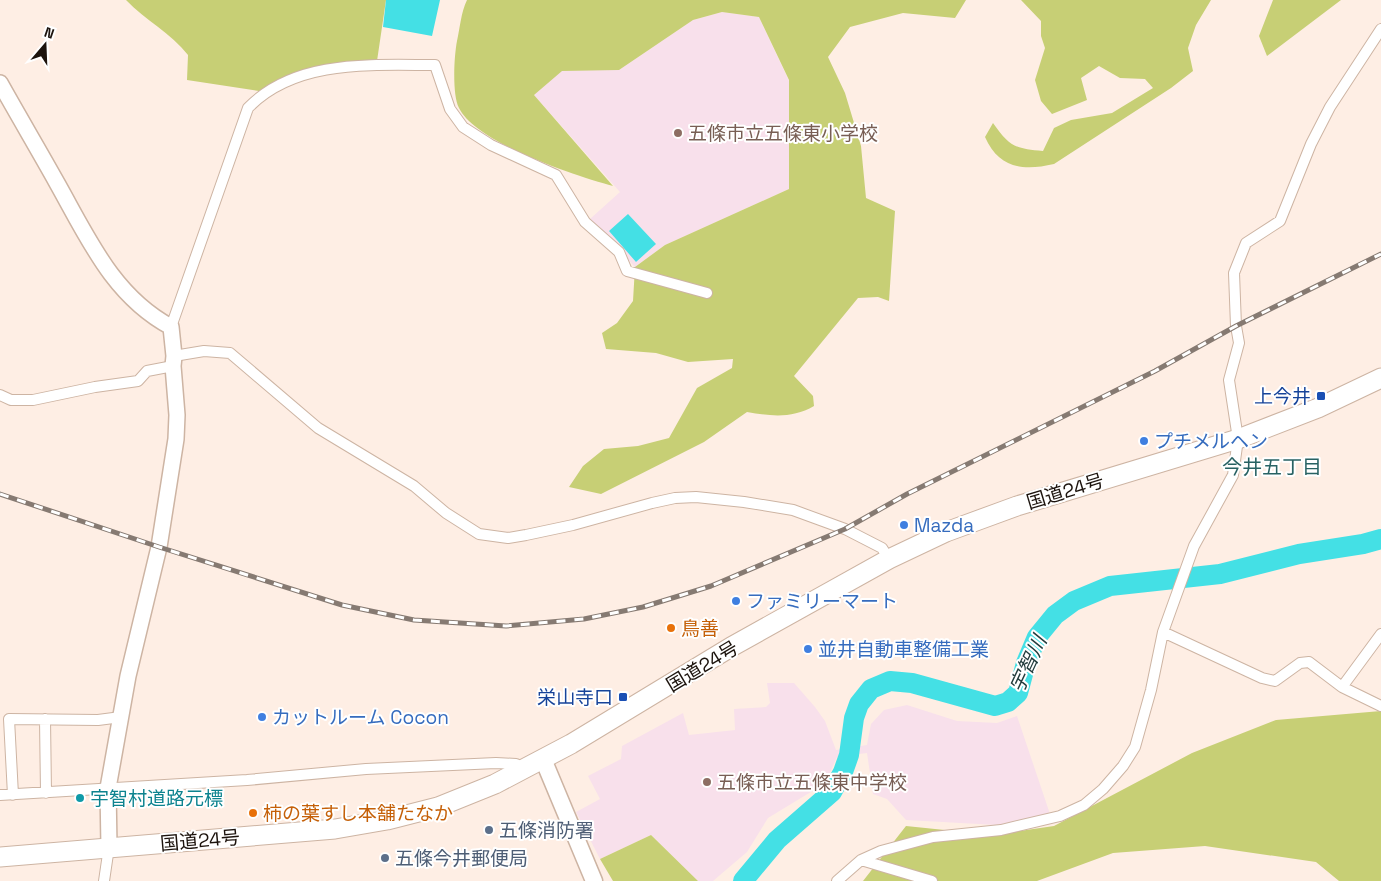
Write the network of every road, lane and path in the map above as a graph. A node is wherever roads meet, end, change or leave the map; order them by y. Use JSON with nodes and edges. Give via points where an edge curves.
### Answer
{"nodes":[{"id":1,"x":1381,"y":29,"type":"edge"},
{"id":2,"x":0,"y":84,"type":"edge"},
{"id":3,"x":707,"y":293,"type":"dead end"},
{"id":4,"x":171,"y":327,"type":"junction"},
{"id":5,"x":174,"y":361,"type":"junction"},
{"id":6,"x":1381,"y":378,"type":"edge"},
{"id":7,"x":0,"y":395,"type":"edge"},
{"id":8,"x":1238,"y":439,"type":"junction"},
{"id":9,"x":889,"y":559,"type":"junction"},
{"id":10,"x":1163,"y":632,"type":"junction"},
{"id":11,"x":1381,"y":634,"type":"edge"},
{"id":12,"x":1342,"y":687,"type":"junction"},
{"id":13,"x":1381,"y":706,"type":"edge"},
{"id":14,"x":121,"y":717,"type":"junction"},
{"id":15,"x":45,"y":719,"type":"junction"},
{"id":16,"x":543,"y":759,"type":"junction"},
{"id":17,"x":526,"y":768,"type":"junction"},
{"id":18,"x":108,"y":788,"type":"junction"},
{"id":19,"x":46,"y":793,"type":"junction"},
{"id":20,"x":0,"y":795,"type":"edge"},
{"id":21,"x":13,"y":795,"type":"junction"},
{"id":22,"x":109,"y":847,"type":"junction"},
{"id":23,"x":0,"y":857,"type":"edge"},
{"id":24,"x":861,"y":860,"type":"junction"},
{"id":25,"x":589,"y":878,"type":"edge"},
{"id":26,"x":104,"y":881,"type":"edge"},
{"id":27,"x":837,"y":881,"type":"edge"},
{"id":28,"x":932,"y":881,"type":"edge"}],
"edges":[{"from":1,"to":8,"type":"street","via":[[1326,114],[1280,221],[1246,243],[1234,274],[1239,343],[1229,380]]},
{"from":2,"to":4,"type":"street","via":[[100,259],[123,290],[152,317]]},
{"from":3,"to":4,"type":"street","via":[[627,271],[619,252],[585,222],[556,175],[491,145],[463,127],[450,109],[435,65],[377,65],[300,76],[260,96],[248,108]]},
{"from":4,"to":5,"type":"street"},
{"from":5,"to":7,"type":"street","via":[[147,371],[138,381],[33,400],[11,400]]},
{"from":5,"to":9,"type":"street","via":[[204,351],[230,353],[318,428],[414,486],[446,513],[479,534],[508,538],[675,498],[696,498],[793,510],[882,548]]},
{"from":5,"to":14,"type":"street","via":[[176,439],[158,547]]},
{"from":6,"to":8,"type":"highway","name":"国道24号","via":[[1318,408]]},
{"from":8,"to":9,"type":"highway","name":"国道24号","via":[[1017,506],[946,532]]},
{"from":8,"to":10,"type":"street","via":[[1233,475],[1194,546]]},
{"from":9,"to":16,"type":"highway","name":"国道24号"},
{"from":10,"to":12,"type":"street","via":[[1262,678],[1275,681],[1300,663],[1309,662]]},
{"from":10,"to":24,"type":"street","via":[[1135,747],[1103,789],[1084,805],[1060,816],[1001,830],[933,837]]},
{"from":11,"to":12,"type":"street"},
{"from":12,"to":13,"type":"street"},
{"from":14,"to":15,"type":"street"},
{"from":14,"to":18,"type":"street"},
{"from":15,"to":19,"type":"street"},
{"from":15,"to":21,"type":"street","via":[[9,719]]},
{"from":16,"to":17,"type":"highway","name":"国道24号"},
{"from":16,"to":25,"type":"main road"},
{"from":17,"to":18,"type":"street","via":[[496,763],[366,769]]},
{"from":17,"to":22,"type":"highway","name":"国道24号","via":[[438,807],[387,820],[336,829]]},
{"from":18,"to":19,"type":"street"},
{"from":18,"to":22,"type":"street"},
{"from":19,"to":21,"type":"street"},
{"from":20,"to":21,"type":"street"},
{"from":22,"to":23,"type":"highway","name":"国道24号"},
{"from":22,"to":26,"type":"street"},
{"from":24,"to":27,"type":"street"},
{"from":24,"to":28,"type":"street"}]}
